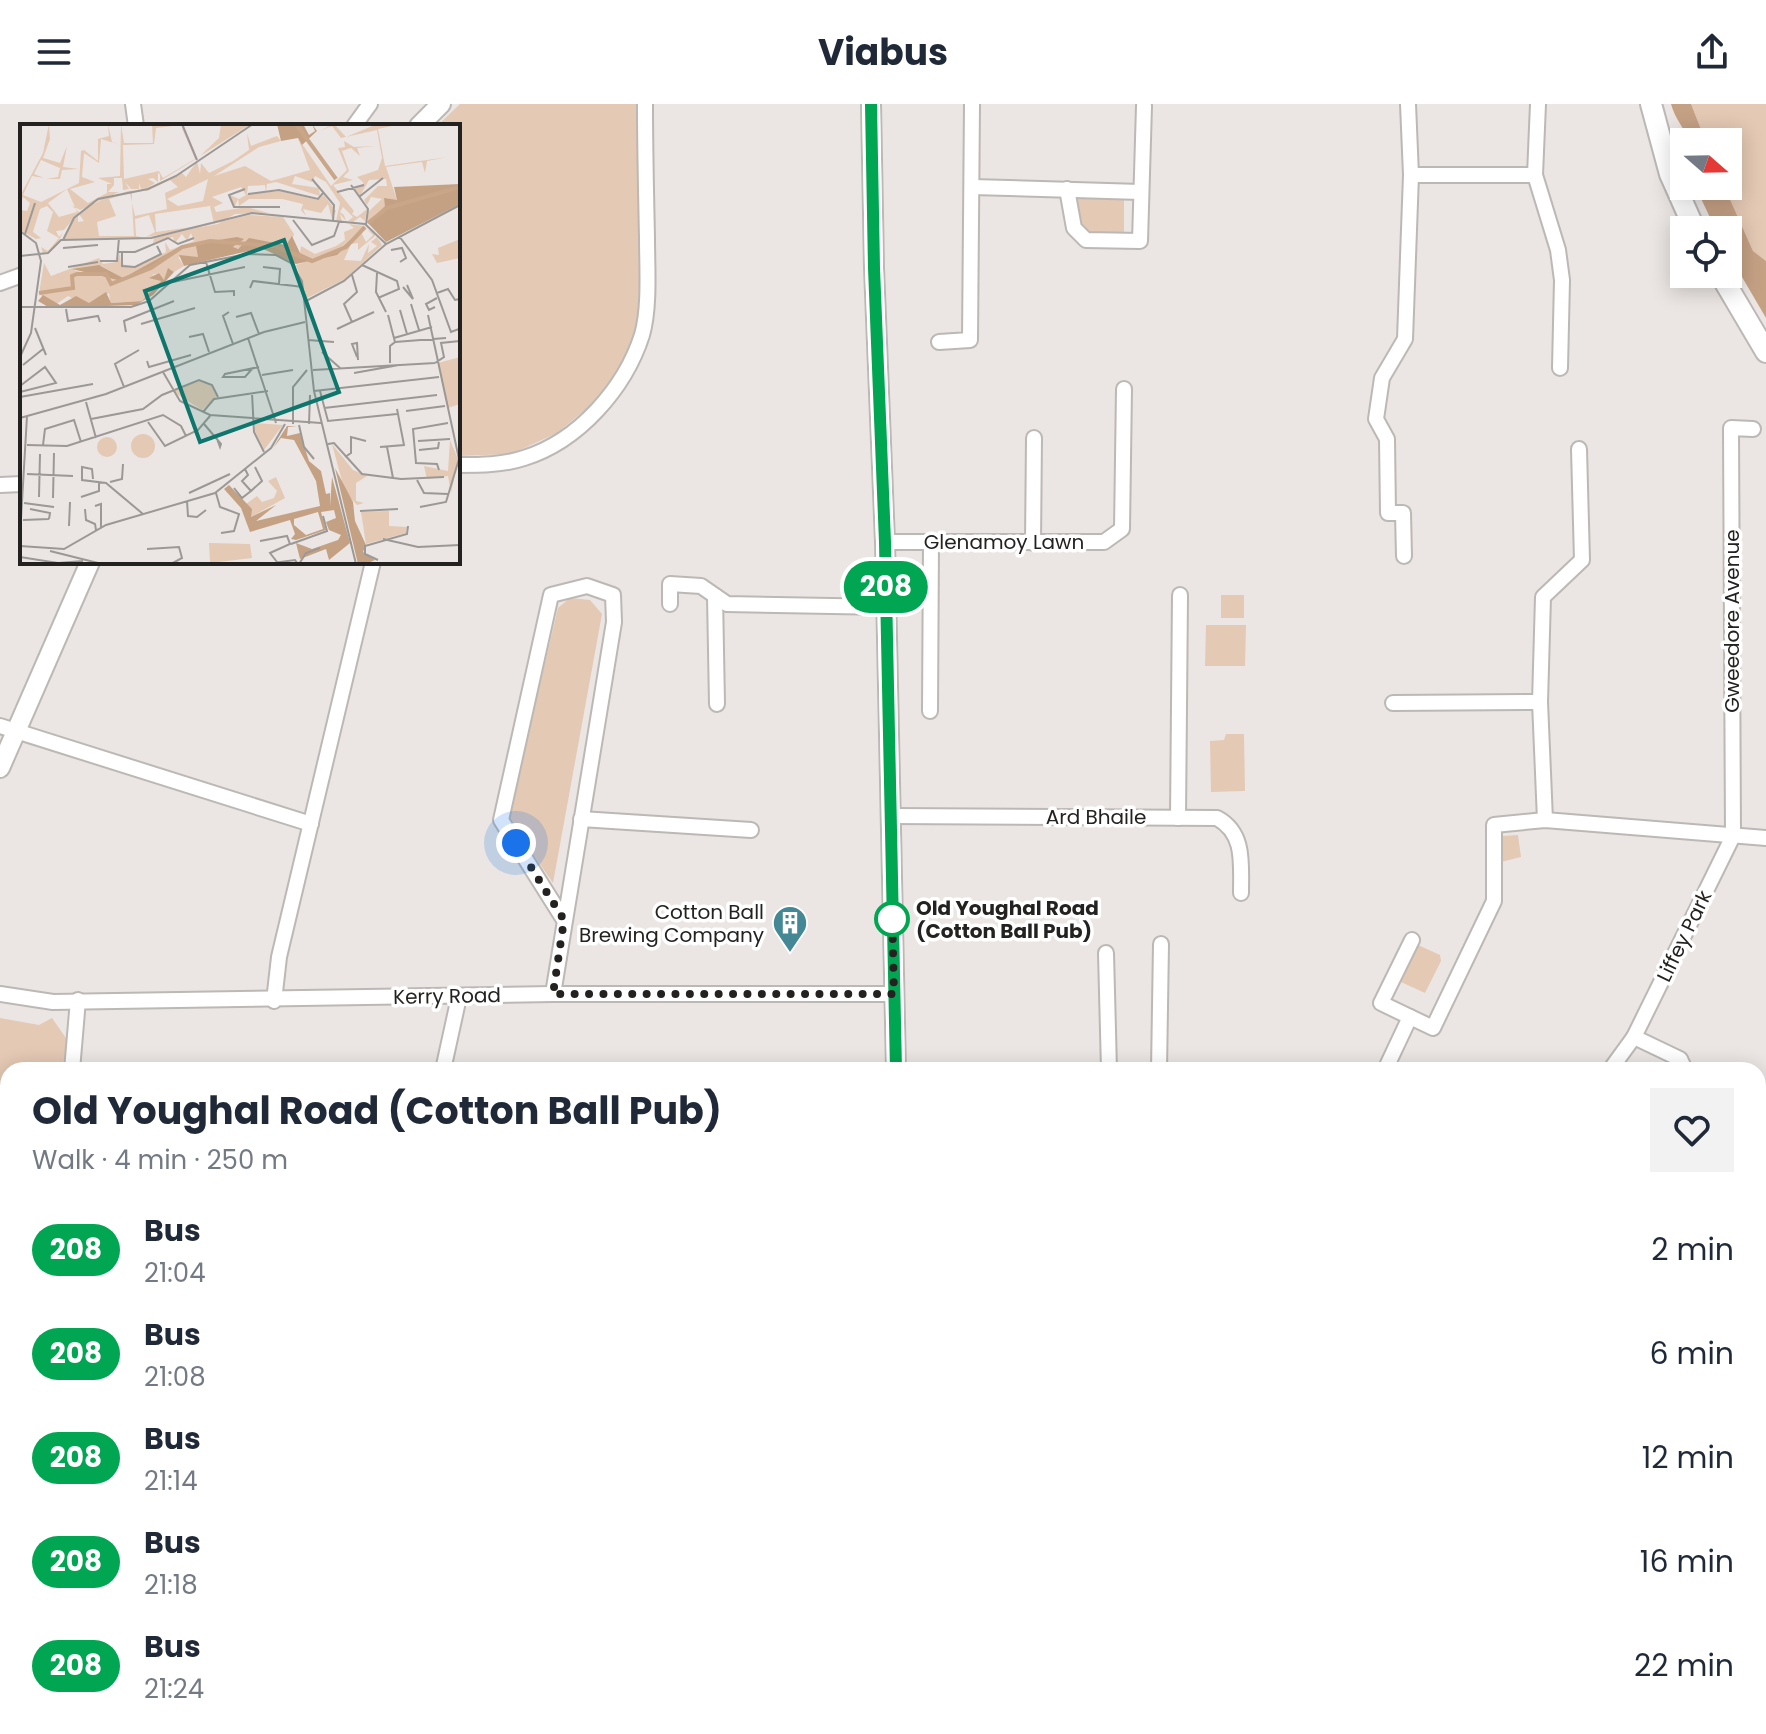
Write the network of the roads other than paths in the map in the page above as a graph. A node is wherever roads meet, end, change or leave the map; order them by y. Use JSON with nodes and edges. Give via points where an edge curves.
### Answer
{"nodes":[{"id":1,"x":133,"y":104,"type":"edge"},
{"id":2,"x":370,"y":104,"type":"edge"},
{"id":3,"x":441,"y":104,"type":"edge"},
{"id":4,"x":645,"y":104,"type":"edge"},
{"id":5,"x":871,"y":104,"type":"edge"},
{"id":6,"x":972,"y":104,"type":"edge"},
{"id":7,"x":1408,"y":104,"type":"edge"},
{"id":8,"x":1538,"y":104,"type":"edge"},
{"id":9,"x":1651,"y":104,"type":"edge"},
{"id":10,"x":1144,"y":106,"type":"dead end"},
{"id":11,"x":136,"y":124,"type":"edge"},
{"id":12,"x":355,"y":124,"type":"edge"},
{"id":13,"x":421,"y":124,"type":"edge"},
{"id":14,"x":1411,"y":175,"type":"junction"},
{"id":15,"x":1535,"y":175,"type":"junction"},
{"id":16,"x":972,"y":187,"type":"junction"},
{"id":17,"x":1067,"y":189,"type":"junction"},
{"id":18,"x":1141,"y":192,"type":"junction"},
{"id":19,"x":1689,"y":216,"type":"edge"},
{"id":20,"x":20,"y":276,"type":"edge"},
{"id":21,"x":0,"y":283,"type":"edge"},
{"id":22,"x":1728,"y":288,"type":"edge"},
{"id":23,"x":939,"y":342,"type":"dead end"},
{"id":24,"x":1766,"y":352,"type":"edge"},
{"id":25,"x":1560,"y":368,"type":"dead end"},
{"id":26,"x":1124,"y":389,"type":"dead end"},
{"id":27,"x":1753,"y":429,"type":"dead end"},
{"id":28,"x":1034,"y":438,"type":"dead end"},
{"id":29,"x":1579,"y":449,"type":"dead end"},
{"id":30,"x":460,"y":465,"type":"edge"},
{"id":31,"x":20,"y":484,"type":"edge"},
{"id":32,"x":0,"y":485,"type":"edge"},
{"id":33,"x":885,"y":542,"type":"junction"},
{"id":34,"x":931,"y":543,"type":"junction"},
{"id":35,"x":1033,"y":543,"type":"junction"},
{"id":36,"x":1404,"y":556,"type":"dead end"},
{"id":37,"x":89,"y":564,"type":"edge"},
{"id":38,"x":373,"y":564,"type":"edge"},
{"id":39,"x":1180,"y":595,"type":"dead end"},
{"id":40,"x":715,"y":596,"type":"junction"},
{"id":41,"x":670,"y":604,"type":"dead end"},
{"id":42,"x":887,"y":607,"type":"junction"},
{"id":43,"x":1540,"y":702,"type":"junction"},
{"id":44,"x":1393,"y":703,"type":"dead end"},
{"id":45,"x":717,"y":704,"type":"dead end"},
{"id":46,"x":930,"y":711,"type":"dead end"},
{"id":47,"x":8,"y":728,"type":"edge"},
{"id":48,"x":0,"y":768,"type":"edge"},
{"id":49,"x":891,"y":816,"type":"junction"},
{"id":50,"x":1178,"y":818,"type":"junction"},
{"id":51,"x":581,"y":819,"type":"junction"},
{"id":52,"x":1545,"y":820,"type":"junction"},
{"id":53,"x":311,"y":824,"type":"junction"},
{"id":54,"x":751,"y":830,"type":"dead end"},
{"id":55,"x":1733,"y":836,"type":"junction"},
{"id":56,"x":1766,"y":838,"type":"edge"},
{"id":57,"x":1241,"y":893,"type":"dead end"},
{"id":58,"x":564,"y":920,"type":"junction"},
{"id":59,"x":1412,"y":940,"type":"dead end"},
{"id":60,"x":1161,"y":944,"type":"dead end"},
{"id":61,"x":1106,"y":953,"type":"dead end"},
{"id":62,"x":0,"y":994,"type":"edge"},
{"id":63,"x":553,"y":994,"type":"junction"},
{"id":64,"x":894,"y":994,"type":"junction"},
{"id":65,"x":459,"y":997,"type":"junction"},
{"id":66,"x":78,"y":1000,"type":"junction"},
{"id":67,"x":274,"y":1001,"type":"junction"},
{"id":68,"x":1410,"y":1017,"type":"junction"},
{"id":69,"x":1634,"y":1037,"type":"junction"},
{"id":70,"x":73,"y":1062,"type":"edge"},
{"id":71,"x":445,"y":1062,"type":"edge"},
{"id":72,"x":896,"y":1062,"type":"edge"},
{"id":73,"x":1109,"y":1062,"type":"edge"},
{"id":74,"x":1159,"y":1062,"type":"edge"},
{"id":75,"x":1389,"y":1062,"type":"edge"},
{"id":76,"x":1616,"y":1062,"type":"edge"},
{"id":77,"x":1681,"y":1062,"type":"edge"}],
"edges":[{"from":1,"to":11,"type":"street"},
{"from":2,"to":12,"type":"street"},
{"from":3,"to":13,"type":"street"},
{"from":4,"to":30,"type":"street","via":[[648,276],[642,333],[626,372],[590,419],[552,445],[524,458]]},
{"from":5,"to":33,"type":"street"},
{"from":6,"to":16,"type":"street"},
{"from":7,"to":14,"type":"street"},
{"from":8,"to":15,"type":"street"},
{"from":9,"to":19,"type":"main road","via":[[1670,174]]},
{"from":10,"to":18,"type":"street"},
{"from":14,"to":15,"type":"street"},
{"from":14,"to":36,"type":"street","via":[[1405,339],[1382,378],[1376,419],[1387,439],[1388,513],[1403,513]]},
{"from":15,"to":25,"type":"street","via":[[1562,280]]},
{"from":16,"to":17,"type":"street"},
{"from":16,"to":23,"type":"street","via":[[970,340]]},
{"from":17,"to":18,"type":"street"},
{"from":17,"to":18,"type":"street","via":[[1074,228],[1086,240],[1140,241]]},
{"from":20,"to":21,"type":"street"},
{"from":22,"to":24,"type":"main road"},
{"from":26,"to":35,"type":"street","name":"Glenamoy Lawn","via":[[1122,529],[1104,542]]},
{"from":27,"to":55,"type":"street","name":"Gweedore Avenue","via":[[1731,428]]},
{"from":28,"to":35,"type":"street"},
{"from":29,"to":43,"type":"street","via":[[1582,560],[1543,597]]},
{"from":31,"to":32,"type":"street"},
{"from":33,"to":34,"type":"street","name":"Glenamoy Lawn"},
{"from":33,"to":42,"type":"street"},
{"from":34,"to":35,"type":"street","name":"Glenamoy Lawn"},
{"from":34,"to":46,"type":"street"},
{"from":37,"to":47,"type":"street"},
{"from":38,"to":53,"type":"street"},
{"from":39,"to":50,"type":"street"},
{"from":40,"to":41,"type":"street","via":[[701,586],[670,584]]},
{"from":40,"to":42,"type":"street","via":[[727,604]]},
{"from":40,"to":45,"type":"street"},
{"from":42,"to":49,"type":"street"},
{"from":43,"to":44,"type":"street"},
{"from":43,"to":52,"type":"street"},
{"from":47,"to":48,"type":"street"},
{"from":47,"to":53,"type":"street"},
{"from":49,"to":50,"type":"street","name":"Ard Bhaile"},
{"from":49,"to":64,"type":"street"},
{"from":50,"to":57,"type":"street","name":"Ard Bhaile","via":[[1217,818],[1231,826],[1238,839]]},
{"from":51,"to":54,"type":"street"},
{"from":51,"to":58,"type":"street"},
{"from":51,"to":58,"type":"street","via":[[614,622],[613,595],[587,586],[551,595],[501,820]]},
{"from":52,"to":55,"type":"street"},
{"from":52,"to":68,"type":"street","via":[[1494,825],[1494,901],[1433,1028]]},
{"from":53,"to":67,"type":"street","via":[[279,957]]},
{"from":55,"to":56,"type":"street"},
{"from":55,"to":69,"type":"street","name":"Liffey Park"},
{"from":58,"to":63,"type":"street"},
{"from":59,"to":68,"type":"street","via":[[1381,1003]]},
{"from":60,"to":74,"type":"street"},
{"from":61,"to":73,"type":"street"},
{"from":62,"to":66,"type":"street","name":"Kerry Road"},
{"from":63,"to":64,"type":"street","name":"Kerry Road"},
{"from":63,"to":65,"type":"street","name":"Kerry Road"},
{"from":64,"to":72,"type":"street"},
{"from":65,"to":67,"type":"street","name":"Kerry Road"},
{"from":65,"to":71,"type":"street"},
{"from":66,"to":67,"type":"street","name":"Kerry Road"},
{"from":66,"to":70,"type":"street"},
{"from":68,"to":75,"type":"street"},
{"from":69,"to":76,"type":"street","name":"Liffey Park"},
{"from":69,"to":77,"type":"street"}]}
